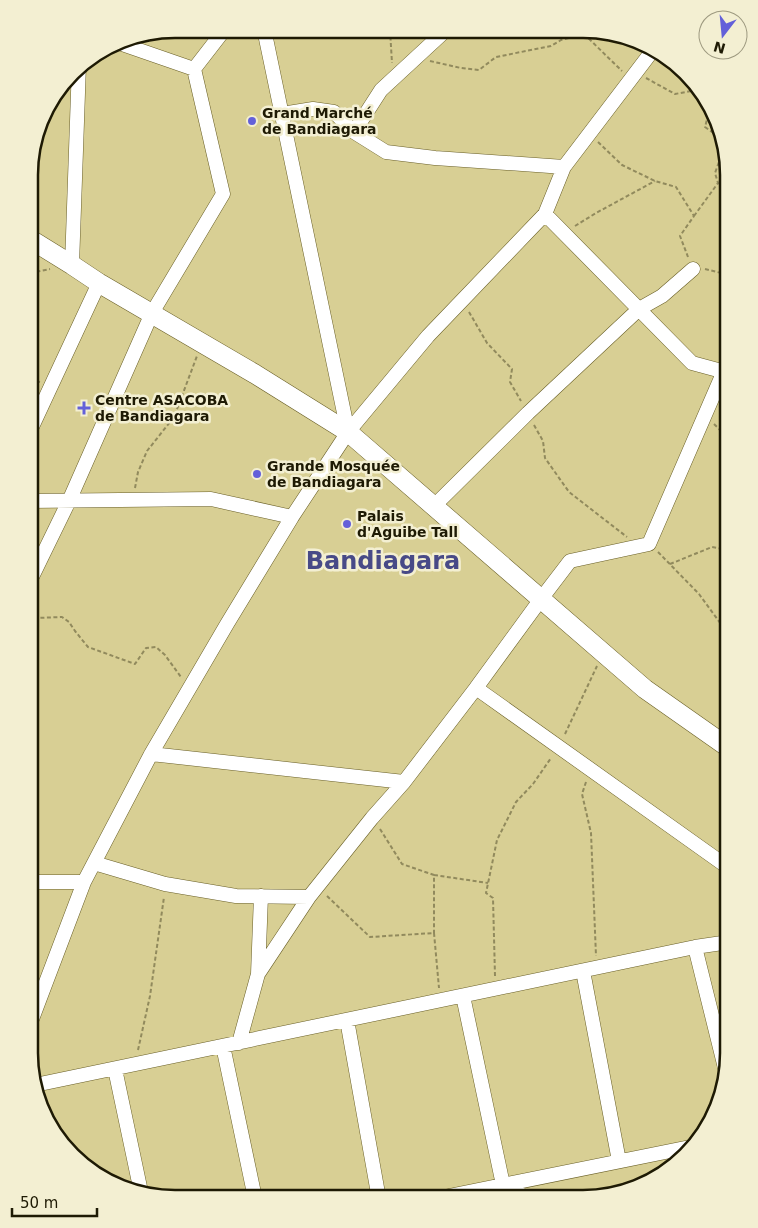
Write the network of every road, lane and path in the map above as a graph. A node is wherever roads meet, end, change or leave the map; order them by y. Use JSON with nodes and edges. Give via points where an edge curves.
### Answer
{"nodes":[{"id":1,"x":218,"y":38,"type":"edge"},
{"id":2,"x":266,"y":38,"type":"edge"},
{"id":3,"x":390,"y":38,"type":"edge"},
{"id":4,"x":437,"y":38,"type":"edge"},
{"id":5,"x":569,"y":38,"type":"edge"},
{"id":6,"x":589,"y":38,"type":"edge"},
{"id":7,"x":127,"y":46,"type":"edge"},
{"id":8,"x":649,"y":55,"type":"edge"},
{"id":9,"x":416,"y":58,"type":"junction"},
{"id":10,"x":194,"y":69,"type":"junction"},
{"id":11,"x":634,"y":75,"type":"junction"},
{"id":12,"x":79,"y":77,"type":"edge"},
{"id":13,"x":393,"y":80,"type":"junction"},
{"id":14,"x":692,"y":91,"type":"edge"},
{"id":15,"x":282,"y":114,"type":"junction"},
{"id":16,"x":708,"y":117,"type":"edge"},
{"id":17,"x":354,"y":132,"type":"junction"},
{"id":18,"x":590,"y":133,"type":"junction"},
{"id":19,"x":714,"y":134,"type":"edge"},
{"id":20,"x":720,"y":160,"type":"edge"},
{"id":21,"x":564,"y":167,"type":"junction"},
{"id":22,"x":655,"y":181,"type":"junction"},
{"id":23,"x":718,"y":183,"type":"joint"},
{"id":24,"x":545,"y":214,"type":"junction"},
{"id":25,"x":694,"y":216,"type":"junction"},
{"id":26,"x":565,"y":234,"type":"junction"},
{"id":27,"x":38,"y":244,"type":"edge"},
{"id":28,"x":72,"y":265,"type":"junction"},
{"id":29,"x":693,"y":269,"type":"junction"},
{"id":30,"x":720,"y":273,"type":"edge"},
{"id":31,"x":99,"y":283,"type":"junction"},
{"id":32,"x":462,"y":301,"type":"junction"},
{"id":33,"x":639,"y":309,"type":"junction"},
{"id":34,"x":152,"y":313,"type":"junction"},
{"id":35,"x":202,"y":343,"type":"junction"},
{"id":36,"x":720,"y":370,"type":"edge"},
{"id":37,"x":720,"y":384,"type":"edge"},
{"id":38,"x":528,"y":413,"type":"junction"},
{"id":39,"x":38,"y":414,"type":"edge"},
{"id":40,"x":704,"y":417,"type":"junction"},
{"id":41,"x":720,"y":429,"type":"edge"},
{"id":42,"x":348,"y":432,"type":"junction"},
{"id":43,"x":133,"y":500,"type":"junction"},
{"id":44,"x":38,"y":501,"type":"edge"},
{"id":45,"x":69,"y":501,"type":"junction"},
{"id":46,"x":434,"y":506,"type":"junction"},
{"id":47,"x":292,"y":517,"type":"junction"},
{"id":48,"x":644,"y":545,"type":"junction"},
{"id":49,"x":720,"y":548,"type":"edge"},
{"id":50,"x":669,"y":564,"type":"junction"},
{"id":51,"x":38,"y":565,"type":"edge"},
{"id":52,"x":541,"y":599,"type":"junction"},
{"id":53,"x":38,"y":618,"type":"edge"},
{"id":54,"x":720,"y":623,"type":"edge"},
{"id":55,"x":604,"y":653,"type":"junction"},
{"id":56,"x":476,"y":688,"type":"junction"},
{"id":57,"x":190,"y":689,"type":"junction"},
{"id":58,"x":720,"y":742,"type":"edge"},
{"id":59,"x":559,"y":747,"type":"junction"},
{"id":60,"x":151,"y":754,"type":"junction"},
{"id":61,"x":591,"y":770,"type":"junction"},
{"id":62,"x":404,"y":782,"type":"junction"},
{"id":63,"x":372,"y":818,"type":"junction"},
{"id":64,"x":720,"y":862,"type":"edge"},
{"id":65,"x":94,"y":863,"type":"junction"},
{"id":66,"x":434,"y":875,"type":"junction"},
{"id":67,"x":38,"y":882,"type":"edge"},
{"id":68,"x":84,"y":882,"type":"junction"},
{"id":69,"x":488,"y":883,"type":"junction"},
{"id":70,"x":165,"y":884,"type":"junction"},
{"id":71,"x":313,"y":891,"type":"junction"},
{"id":72,"x":262,"y":896,"type":"junction"},
{"id":73,"x":434,"y":933,"type":"junction"},
{"id":74,"x":720,"y":943,"type":"edge"},
{"id":75,"x":695,"y":947,"type":"junction"},
{"id":76,"x":597,"y":968,"type":"junction"},
{"id":77,"x":583,"y":971,"type":"junction"},
{"id":78,"x":258,"y":974,"type":"junction"},
{"id":79,"x":496,"y":989,"type":"junction"},
{"id":80,"x":463,"y":996,"type":"junction"},
{"id":81,"x":440,"y":1001,"type":"junction"},
{"id":82,"x":38,"y":1003,"type":"edge"},
{"id":83,"x":347,"y":1020,"type":"junction"},
{"id":84,"x":239,"y":1043,"type":"junction"},
{"id":85,"x":223,"y":1046,"type":"junction"},
{"id":86,"x":720,"y":1048,"type":"edge"},
{"id":87,"x":135,"y":1064,"type":"junction"},
{"id":88,"x":115,"y":1069,"type":"junction"},
{"id":89,"x":41,"y":1084,"type":"edge"},
{"id":90,"x":681,"y":1149,"type":"edge"},
{"id":91,"x":619,"y":1161,"type":"junction"},
{"id":92,"x":504,"y":1184,"type":"junction"},
{"id":93,"x":140,"y":1186,"type":"edge"},
{"id":94,"x":253,"y":1190,"type":"edge"},
{"id":95,"x":377,"y":1190,"type":"edge"},
{"id":96,"x":476,"y":1190,"type":"edge"},
{"id":97,"x":505,"y":1190,"type":"edge"},
{"id":98,"x":514,"y":1190,"type":"edge"}],
"edges":[{"from":1,"to":10,"type":"street"},
{"from":2,"to":15,"type":"street"},
{"from":3,"to":13,"type":"path"},
{"from":4,"to":9,"type":"street"},
{"from":5,"to":9,"type":"path","via":[[551,46],[496,56],[479,70]]},
{"from":6,"to":11,"type":"path"},
{"from":7,"to":10,"type":"street"},
{"from":8,"to":11,"type":"street"},
{"from":9,"to":13,"type":"street"},
{"from":10,"to":34,"type":"street","via":[[223,194]]},
{"from":11,"to":14,"type":"path","via":[[674,94]]},
{"from":11,"to":18,"type":"street"},
{"from":12,"to":28,"type":"street"},
{"from":13,"to":17,"type":"street","via":[[382,90]]},
{"from":15,"to":17,"type":"street","via":[[313,109],[334,112]]},
{"from":15,"to":42,"type":"street"},
{"from":16,"to":19,"type":"path","via":[[705,127]]},
{"from":17,"to":21,"type":"street","via":[[386,152]]},
{"from":18,"to":21,"type":"street"},
{"from":18,"to":22,"type":"path","via":[[622,165]]},
{"from":20,"to":23,"type":"path","via":[[715,173]]},
{"from":21,"to":24,"type":"street"},
{"from":22,"to":25,"type":"path","via":[[676,187]]},
{"from":22,"to":26,"type":"path","via":[[577,224]]},
{"from":23,"to":25,"type":"path"},
{"from":24,"to":26,"type":"street"},
{"from":24,"to":32,"type":"street"},
{"from":25,"to":29,"type":"path","via":[[680,236]]},
{"from":26,"to":33,"type":"street"},
{"from":27,"to":28,"type":"main road"},
{"from":28,"to":31,"type":"main road"},
{"from":29,"to":30,"type":"path"},
{"from":29,"to":33,"type":"street","via":[[662,296]]},
{"from":31,"to":34,"type":"main road"},
{"from":31,"to":39,"type":"street"},
{"from":32,"to":38,"type":"path","via":[[487,343],[512,369],[510,382]]},
{"from":32,"to":42,"type":"street","via":[[428,336]]},
{"from":33,"to":36,"type":"street","via":[[692,363]]},
{"from":33,"to":38,"type":"street"},
{"from":34,"to":35,"type":"main road"},
{"from":34,"to":45,"type":"street"},
{"from":35,"to":42,"type":"main road"},
{"from":35,"to":43,"type":"path","via":[[174,417],[147,451],[138,472]]},
{"from":37,"to":40,"type":"street"},
{"from":38,"to":46,"type":"street"},
{"from":38,"to":48,"type":"path","via":[[543,441],[545,458],[569,492]]},
{"from":40,"to":41,"type":"path"},
{"from":40,"to":48,"type":"street"},
{"from":42,"to":46,"type":"main road"},
{"from":42,"to":47,"type":"street"},
{"from":43,"to":45,"type":"street"},
{"from":43,"to":47,"type":"street","via":[[211,499]]},
{"from":44,"to":45,"type":"street"},
{"from":45,"to":51,"type":"street"},
{"from":46,"to":52,"type":"main road"},
{"from":47,"to":57,"type":"street"},
{"from":48,"to":50,"type":"path"},
{"from":48,"to":52,"type":"street","via":[[570,561]]},
{"from":49,"to":50,"type":"path","via":[[712,547]]},
{"from":50,"to":54,"type":"path","via":[[699,594]]},
{"from":52,"to":55,"type":"main road"},
{"from":52,"to":56,"type":"street"},
{"from":53,"to":57,"type":"path","via":[[62,617],[88,648],[135,664],[146,648],[156,646]]},
{"from":55,"to":58,"type":"main road","via":[[645,689]]},
{"from":55,"to":59,"type":"path"},
{"from":56,"to":59,"type":"street"},
{"from":56,"to":62,"type":"street"},
{"from":57,"to":60,"type":"street"},
{"from":59,"to":61,"type":"street"},
{"from":59,"to":69,"type":"path","via":[[516,802],[497,840]]},
{"from":60,"to":62,"type":"street"},
{"from":60,"to":65,"type":"street"},
{"from":61,"to":64,"type":"street"},
{"from":61,"to":76,"type":"path","via":[[582,794],[591,833]]},
{"from":62,"to":63,"type":"street"},
{"from":63,"to":66,"type":"path","via":[[402,864]]},
{"from":63,"to":71,"type":"street"},
{"from":65,"to":68,"type":"street"},
{"from":65,"to":70,"type":"street"},
{"from":66,"to":69,"type":"path"},
{"from":66,"to":73,"type":"path"},
{"from":67,"to":68,"type":"street"},
{"from":68,"to":82,"type":"street"},
{"from":69,"to":79,"type":"path","via":[[486,893],[493,898]]},
{"from":70,"to":72,"type":"street","via":[[236,896]]},
{"from":70,"to":87,"type":"path","via":[[150,996]]},
{"from":71,"to":72,"type":"street"},
{"from":71,"to":73,"type":"path","via":[[370,937]]},
{"from":71,"to":78,"type":"street"},
{"from":72,"to":78,"type":"street"},
{"from":73,"to":81,"type":"path"},
{"from":74,"to":75,"type":"street"},
{"from":75,"to":76,"type":"street"},
{"from":75,"to":86,"type":"street"},
{"from":76,"to":77,"type":"street"},
{"from":77,"to":79,"type":"street"},
{"from":77,"to":91,"type":"street"},
{"from":78,"to":84,"type":"street"},
{"from":79,"to":80,"type":"street"},
{"from":80,"to":81,"type":"street"},
{"from":80,"to":92,"type":"street"},
{"from":81,"to":83,"type":"street"},
{"from":83,"to":84,"type":"street"},
{"from":83,"to":95,"type":"street"},
{"from":84,"to":85,"type":"street"},
{"from":85,"to":87,"type":"street"},
{"from":85,"to":94,"type":"street"},
{"from":87,"to":88,"type":"street"},
{"from":88,"to":89,"type":"street"},
{"from":88,"to":93,"type":"street"},
{"from":90,"to":91,"type":"street"},
{"from":91,"to":92,"type":"street"},
{"from":92,"to":96,"type":"street"},
{"from":92,"to":97,"type":"street"},
{"from":92,"to":98,"type":"street"}]}
